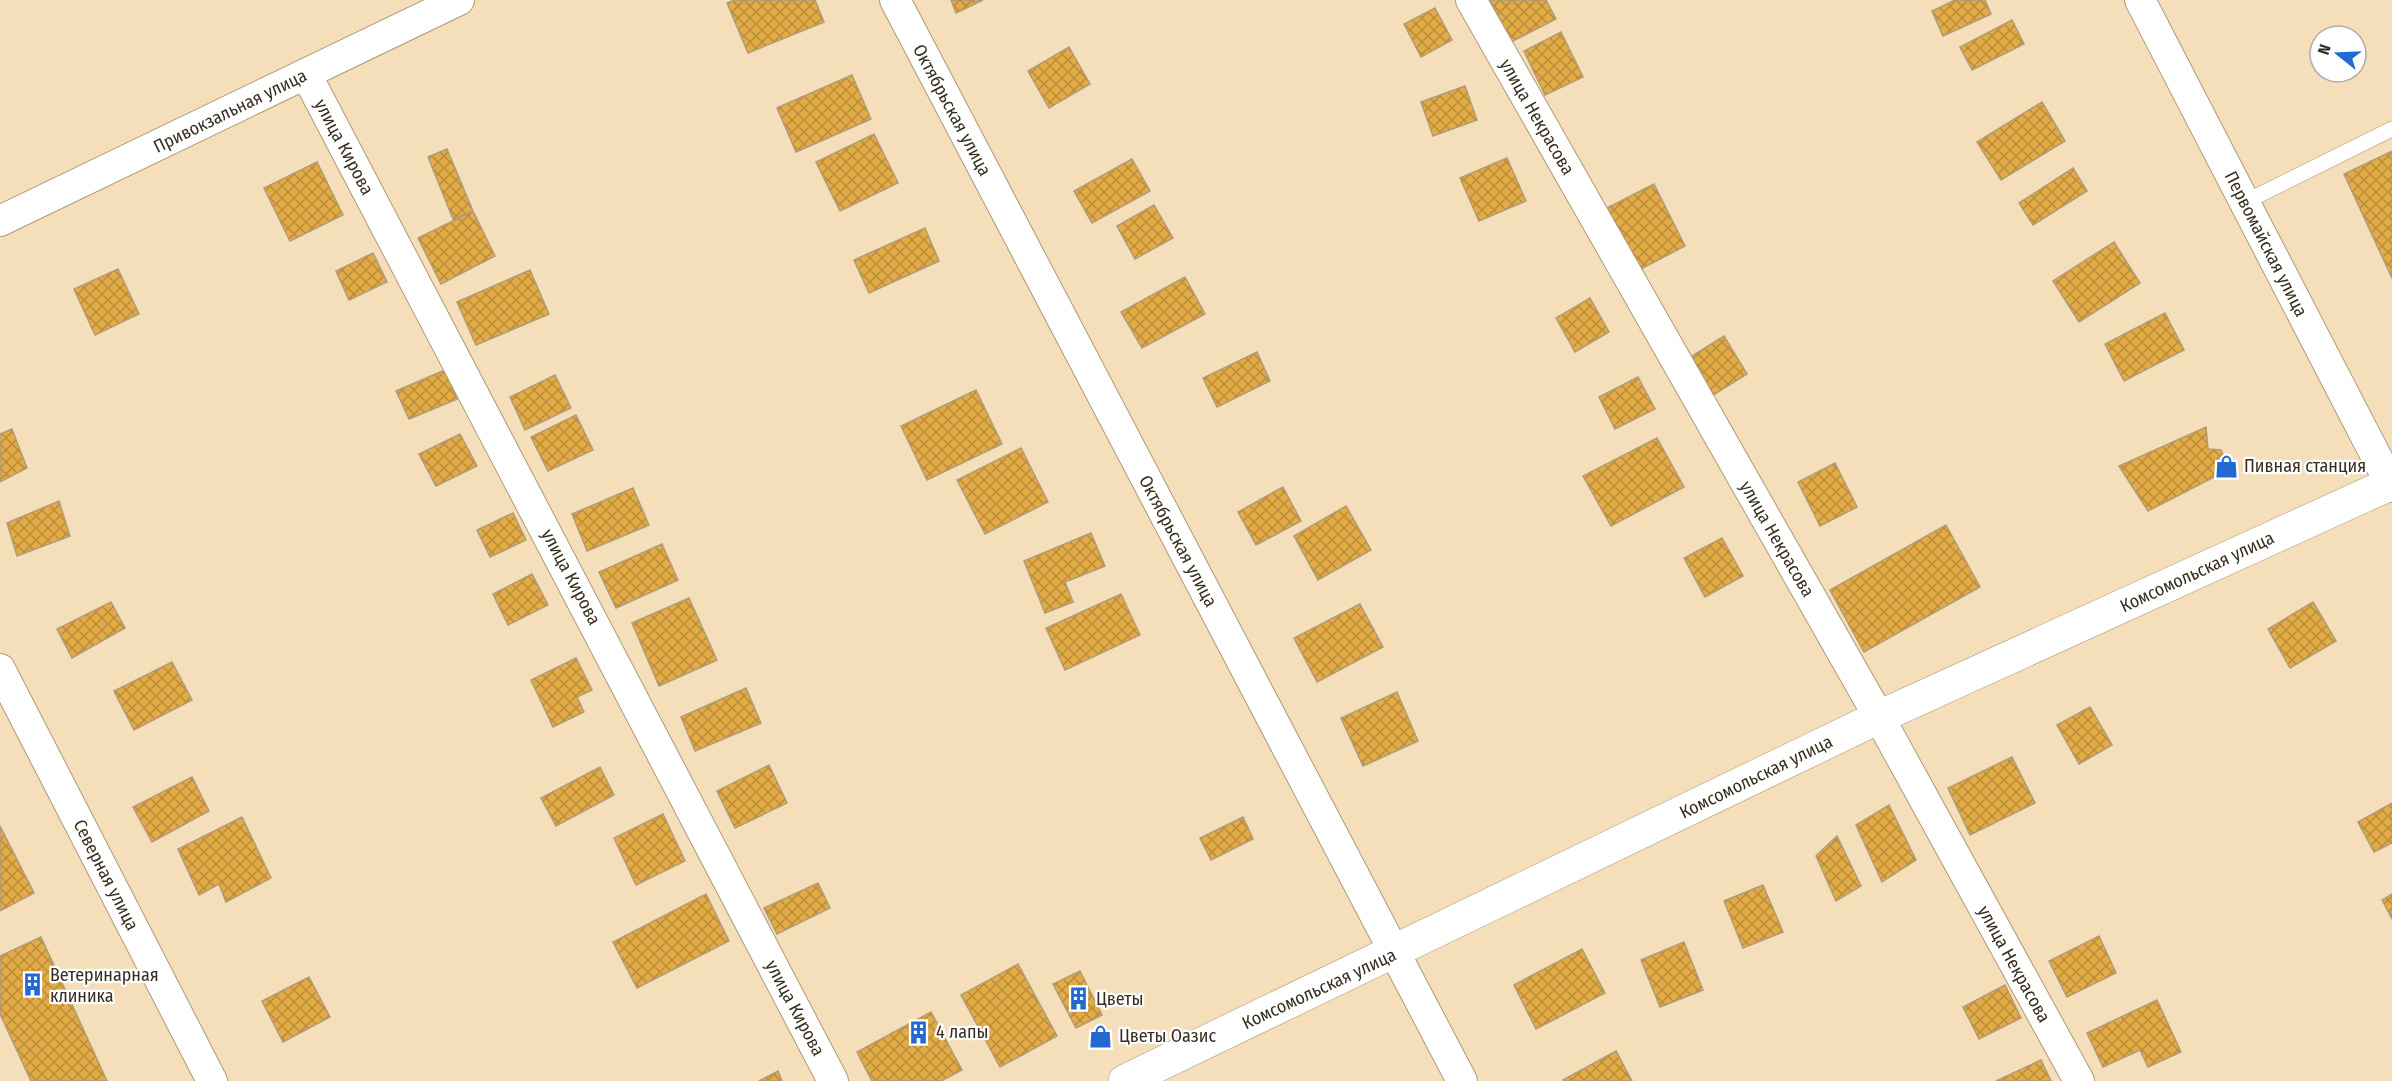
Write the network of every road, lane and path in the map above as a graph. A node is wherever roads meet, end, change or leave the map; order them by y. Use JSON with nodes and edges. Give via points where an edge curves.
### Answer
{"nodes":[{"id":1,"x":459,"y":0,"type":"edge"},
{"id":2,"x":895,"y":0,"type":"edge"},
{"id":3,"x":1471,"y":0,"type":"edge"},
{"id":4,"x":2140,"y":0,"type":"edge"},
{"id":5,"x":306,"y":74,"type":"junction"},
{"id":6,"x":2392,"y":129,"type":"edge"},
{"id":7,"x":2245,"y":202,"type":"junction"},
{"id":8,"x":0,"y":221,"type":"edge"},
{"id":9,"x":2391,"y":485,"type":"edge"},
{"id":10,"x":0,"y":669,"type":"edge"},
{"id":11,"x":1879,"y":717,"type":"junction"},
{"id":12,"x":1394,"y":953,"type":"junction"},
{"id":13,"x":212,"y":1081,"type":"edge"},
{"id":14,"x":834,"y":1081,"type":"edge"},
{"id":15,"x":1125,"y":1081,"type":"edge"},
{"id":16,"x":1462,"y":1081,"type":"edge"},
{"id":17,"x":2079,"y":1081,"type":"edge"}],
"edges":[{"from":1,"to":5,"type":"street","name":"Привокзальная улица"},
{"from":2,"to":12,"type":"street","name":"Октябрьская улица"},
{"from":3,"to":11,"type":"street","name":"улица Некрасова"},
{"from":4,"to":7,"type":"street","name":"Первомайская улица"},
{"from":5,"to":8,"type":"street","name":"Привокзальная улица"},
{"from":5,"to":14,"type":"street","name":"улица Кирова"},
{"from":6,"to":7,"type":"lane"},
{"from":7,"to":9,"type":"street","name":"Первомайская улица"},
{"from":9,"to":11,"type":"street","name":"Комсомольская улица"},
{"from":10,"to":13,"type":"street","name":"Северная улица"},
{"from":11,"to":12,"type":"street","name":"Комсомольская улица"},
{"from":11,"to":17,"type":"street","name":"улица Некрасова"},
{"from":12,"to":15,"type":"street","name":"Комсомольская улица"},
{"from":12,"to":16,"type":"street","name":"Октябрьская улица"}]}
